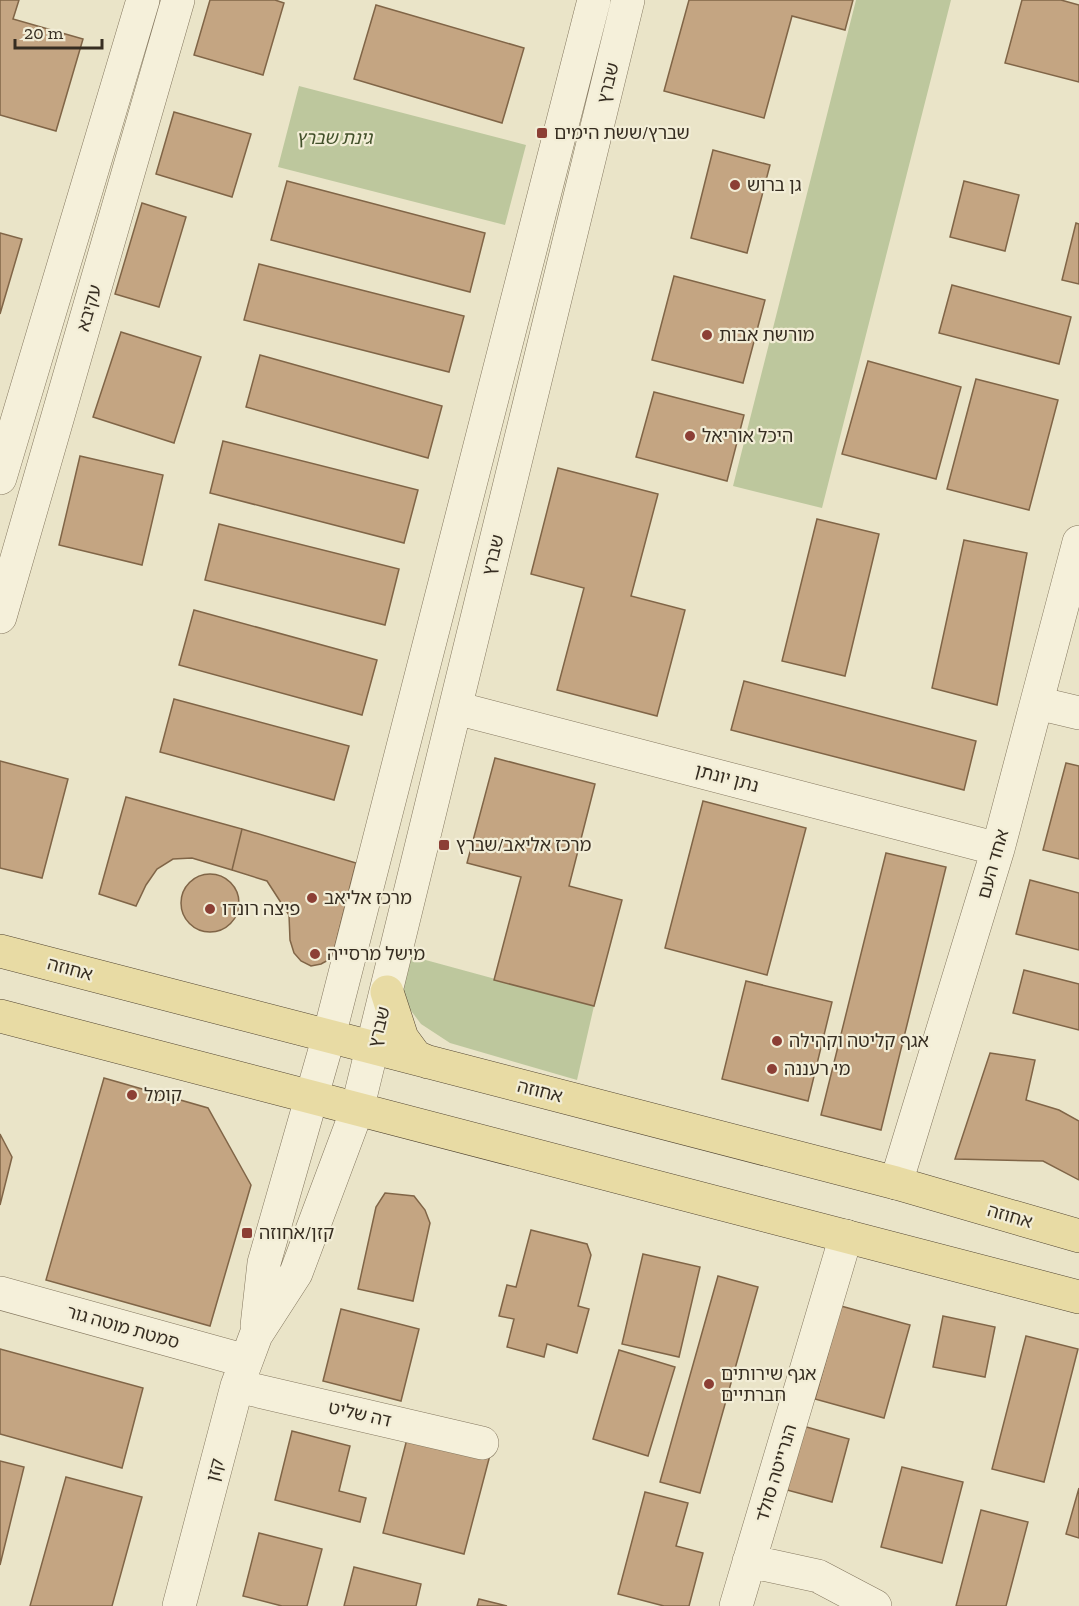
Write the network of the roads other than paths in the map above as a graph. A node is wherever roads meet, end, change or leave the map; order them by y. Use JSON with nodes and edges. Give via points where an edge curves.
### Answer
{"nodes":[{"id":1,"x":143,"y":0,"type":"edge"},
{"id":2,"x":178,"y":0,"type":"edge"},
{"id":3,"x":594,"y":0,"type":"edge"},
{"id":4,"x":628,"y":0,"type":"edge"},
{"id":5,"x":0,"y":478,"type":"edge"},
{"id":6,"x":1079,"y":542,"type":"edge"},
{"id":7,"x":0,"y":617,"type":"edge"},
{"id":8,"x":1037,"y":703,"type":"junction"},
{"id":9,"x":456,"y":708,"type":"junction"},
{"id":10,"x":1079,"y":713,"type":"edge"},
{"id":11,"x":998,"y":849,"type":"junction"},
{"id":12,"x":0,"y":951,"type":"edge"},
{"id":13,"x":387,"y":992,"type":"junction"},
{"id":14,"x":0,"y":1016,"type":"edge"},
{"id":15,"x":329,"y":1036,"type":"junction"},
{"id":16,"x":374,"y":1048,"type":"junction"},
{"id":17,"x":433,"y":1063,"type":"junction"},
{"id":18,"x":310,"y":1098,"type":"junction"},
{"id":19,"x":357,"y":1110,"type":"junction"},
{"id":20,"x":896,"y":1183,"type":"junction"},
{"id":21,"x":846,"y":1236,"type":"junction"},
{"id":22,"x":1079,"y":1236,"type":"edge"},
{"id":23,"x":0,"y":1293,"type":"edge"},
{"id":24,"x":1079,"y":1297,"type":"edge"},
{"id":25,"x":246,"y":1361,"type":"junction"},
{"id":26,"x":482,"y":1443,"type":"dead end"},
{"id":27,"x":749,"y":1561,"type":"junction"},
{"id":28,"x":188,"y":1604,"type":"edge"},
{"id":29,"x":736,"y":1606,"type":"edge"},
{"id":30,"x":875,"y":1606,"type":"edge"}],
"edges":[{"from":1,"to":5,"type":"street","name":"עקיבא"},
{"from":2,"to":7,"type":"street","name":"עקיבא"},
{"from":3,"to":15,"type":"street","name":"שברץ"},
{"from":4,"to":9,"type":"street","name":"שברץ"},
{"from":6,"to":8,"type":"street","name":"אחד העם"},
{"from":8,"to":10,"type":"street"},
{"from":8,"to":11,"type":"street","name":"אחד העם"},
{"from":9,"to":11,"type":"street","name":"נתן יונתן"},
{"from":9,"to":13,"type":"street","name":"שברץ"},
{"from":11,"to":20,"type":"street","name":"אחד העם"},
{"from":12,"to":15,"type":"main road","name":"אחוזה"},
{"from":13,"to":16,"type":"street","name":"שברץ"},
{"from":13,"to":17,"type":"main road","via":[[402,1038],[416,1057]]},
{"from":14,"to":18,"type":"main road"},
{"from":15,"to":16,"type":"main road","name":"אחוזה"},
{"from":15,"to":18,"type":"street","name":"שברץ"},
{"from":16,"to":17,"type":"main road","name":"אחוזה"},
{"from":16,"to":19,"type":"street","name":"שברץ"},
{"from":17,"to":20,"type":"main road","name":"אחוזה"},
{"from":18,"to":19,"type":"main road"},
{"from":18,"to":25,"type":"street","name":"קזן","via":[[264,1263]]},
{"from":19,"to":21,"type":"main road"},
{"from":19,"to":25,"type":"street","name":"קזן","via":[[296,1273]]},
{"from":20,"to":22,"type":"main road","name":"אחוזה"},
{"from":21,"to":24,"type":"main road"},
{"from":21,"to":27,"type":"street","name":"הנרייטה סולד"},
{"from":23,"to":25,"type":"street","name":"סמטת מוטה גור"},
{"from":25,"to":26,"type":"street","name":"דה שליט"},
{"from":25,"to":28,"type":"street","name":"קזן"},
{"from":27,"to":29,"type":"street","name":"הנרייטה סולד"},
{"from":27,"to":30,"type":"street","via":[[818,1576]]}]}
